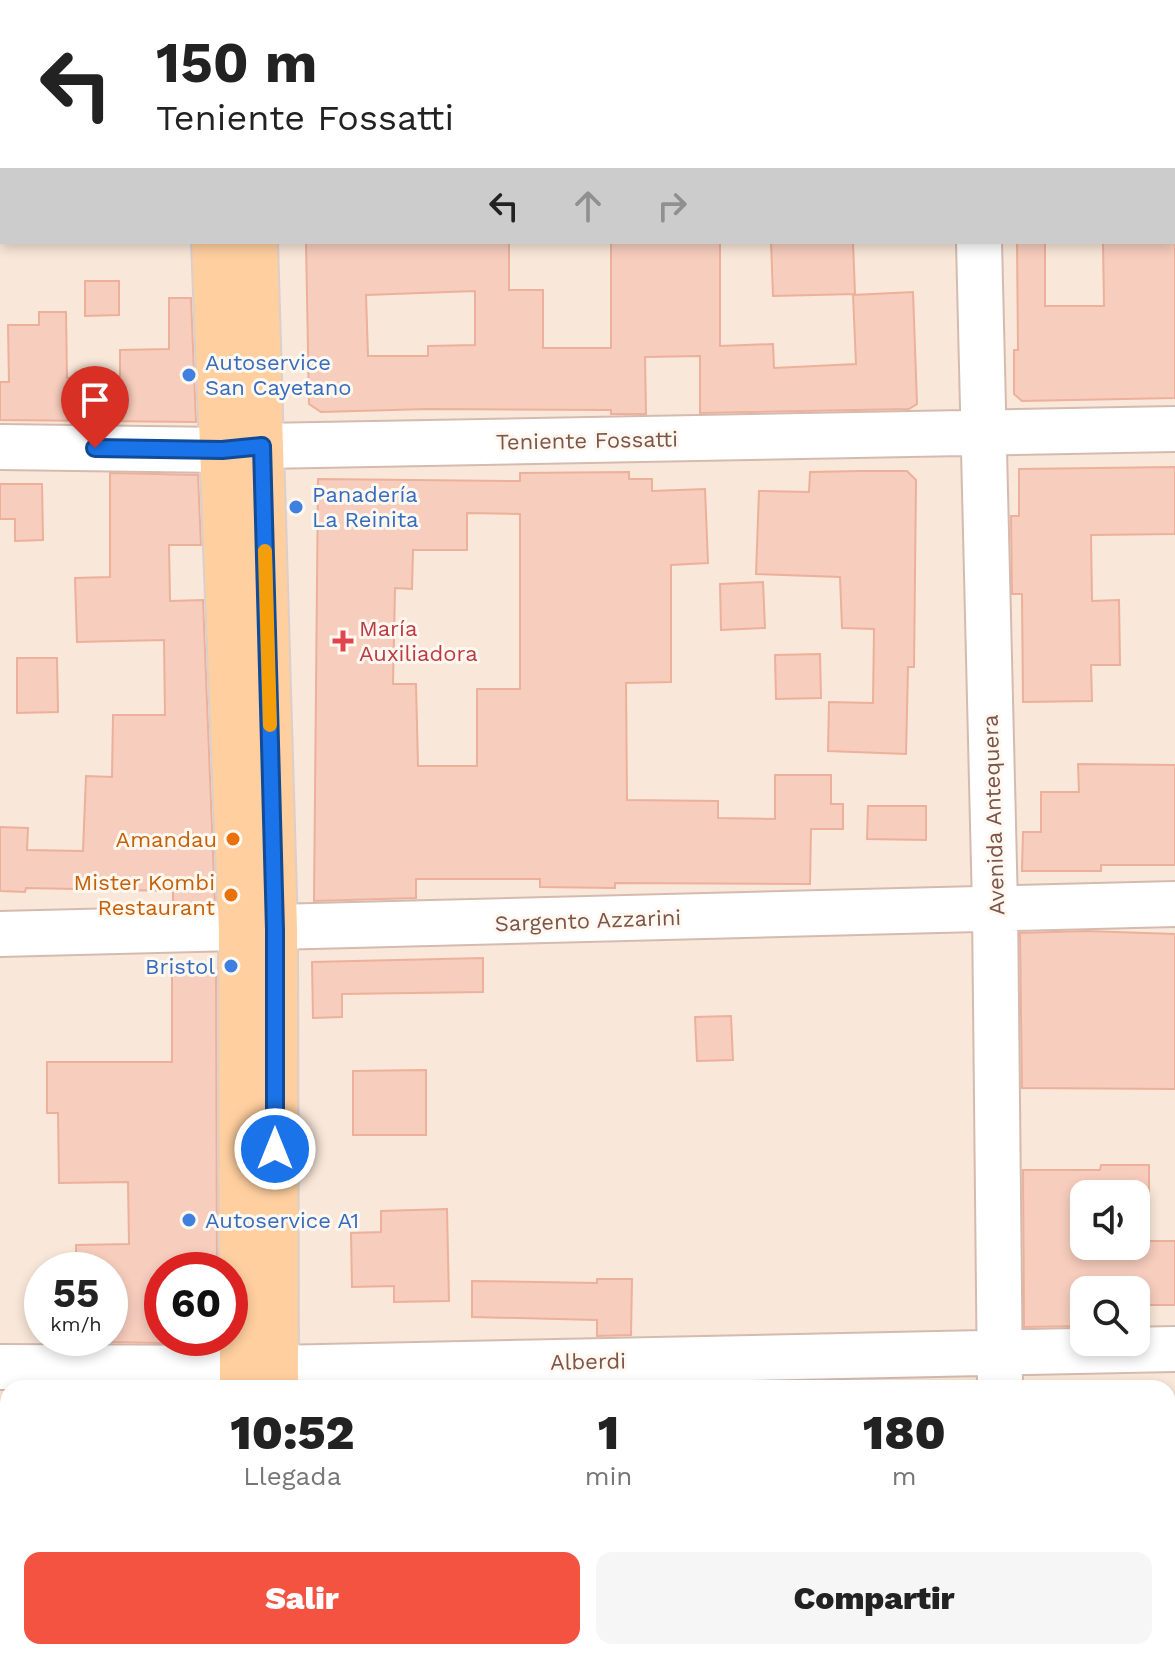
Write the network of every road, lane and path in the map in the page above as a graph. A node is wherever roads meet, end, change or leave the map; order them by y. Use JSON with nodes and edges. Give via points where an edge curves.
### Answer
{"nodes":[{"id":1,"x":214,"y":244,"type":"edge"},
{"id":2,"x":255,"y":244,"type":"edge"},
{"id":3,"x":955,"y":244,"type":"edge"},
{"id":4,"x":979,"y":244,"type":"edge"},
{"id":5,"x":1175,"y":429,"type":"edge"},
{"id":6,"x":969,"y":433,"type":"junction"},
{"id":7,"x":0,"y":447,"type":"edge"},
{"id":8,"x":242,"y":448,"type":"junction"},
{"id":9,"x":1175,"y":904,"type":"edge"},
{"id":10,"x":980,"y":907,"type":"junction"},
{"id":11,"x":258,"y":930,"type":"junction"},
{"id":12,"x":0,"y":934,"type":"edge"},
{"id":13,"x":1175,"y":1349,"type":"edge"},
{"id":14,"x":0,"y":1367,"type":"edge"},
{"id":15,"x":985,"y":1370,"type":"edge"},
{"id":16,"x":259,"y":1378,"type":"edge"}],
"edges":[{"from":1,"to":8,"type":"main road"},
{"from":2,"to":8,"type":"main road"},
{"from":3,"to":6,"type":"street","name":"Avenida Antequera"},
{"from":4,"to":6,"type":"street","name":"Avenida Antequera"},
{"from":5,"to":6,"type":"street","name":"Teniente Fossatti"},
{"from":6,"to":8,"type":"street","name":"Teniente Fossatti"},
{"from":6,"to":10,"type":"street","name":"Avenida Antequera"},
{"from":7,"to":8,"type":"street","name":"Teniente Fossatti"},
{"from":8,"to":11,"type":"main road"},
{"from":9,"to":10,"type":"street","name":"Sargento Azzarini"},
{"from":10,"to":11,"type":"street","name":"Sargento Azzarini"},
{"from":10,"to":15,"type":"street","name":"Avenida Antequera"},
{"from":11,"to":12,"type":"street","name":"Sargento Azzarini"},
{"from":11,"to":16,"type":"main road"},
{"from":13,"to":15,"type":"street","name":"Alberdi"},
{"from":14,"to":16,"type":"street","name":"Alberdi"},
{"from":15,"to":16,"type":"street","name":"Alberdi"}]}
